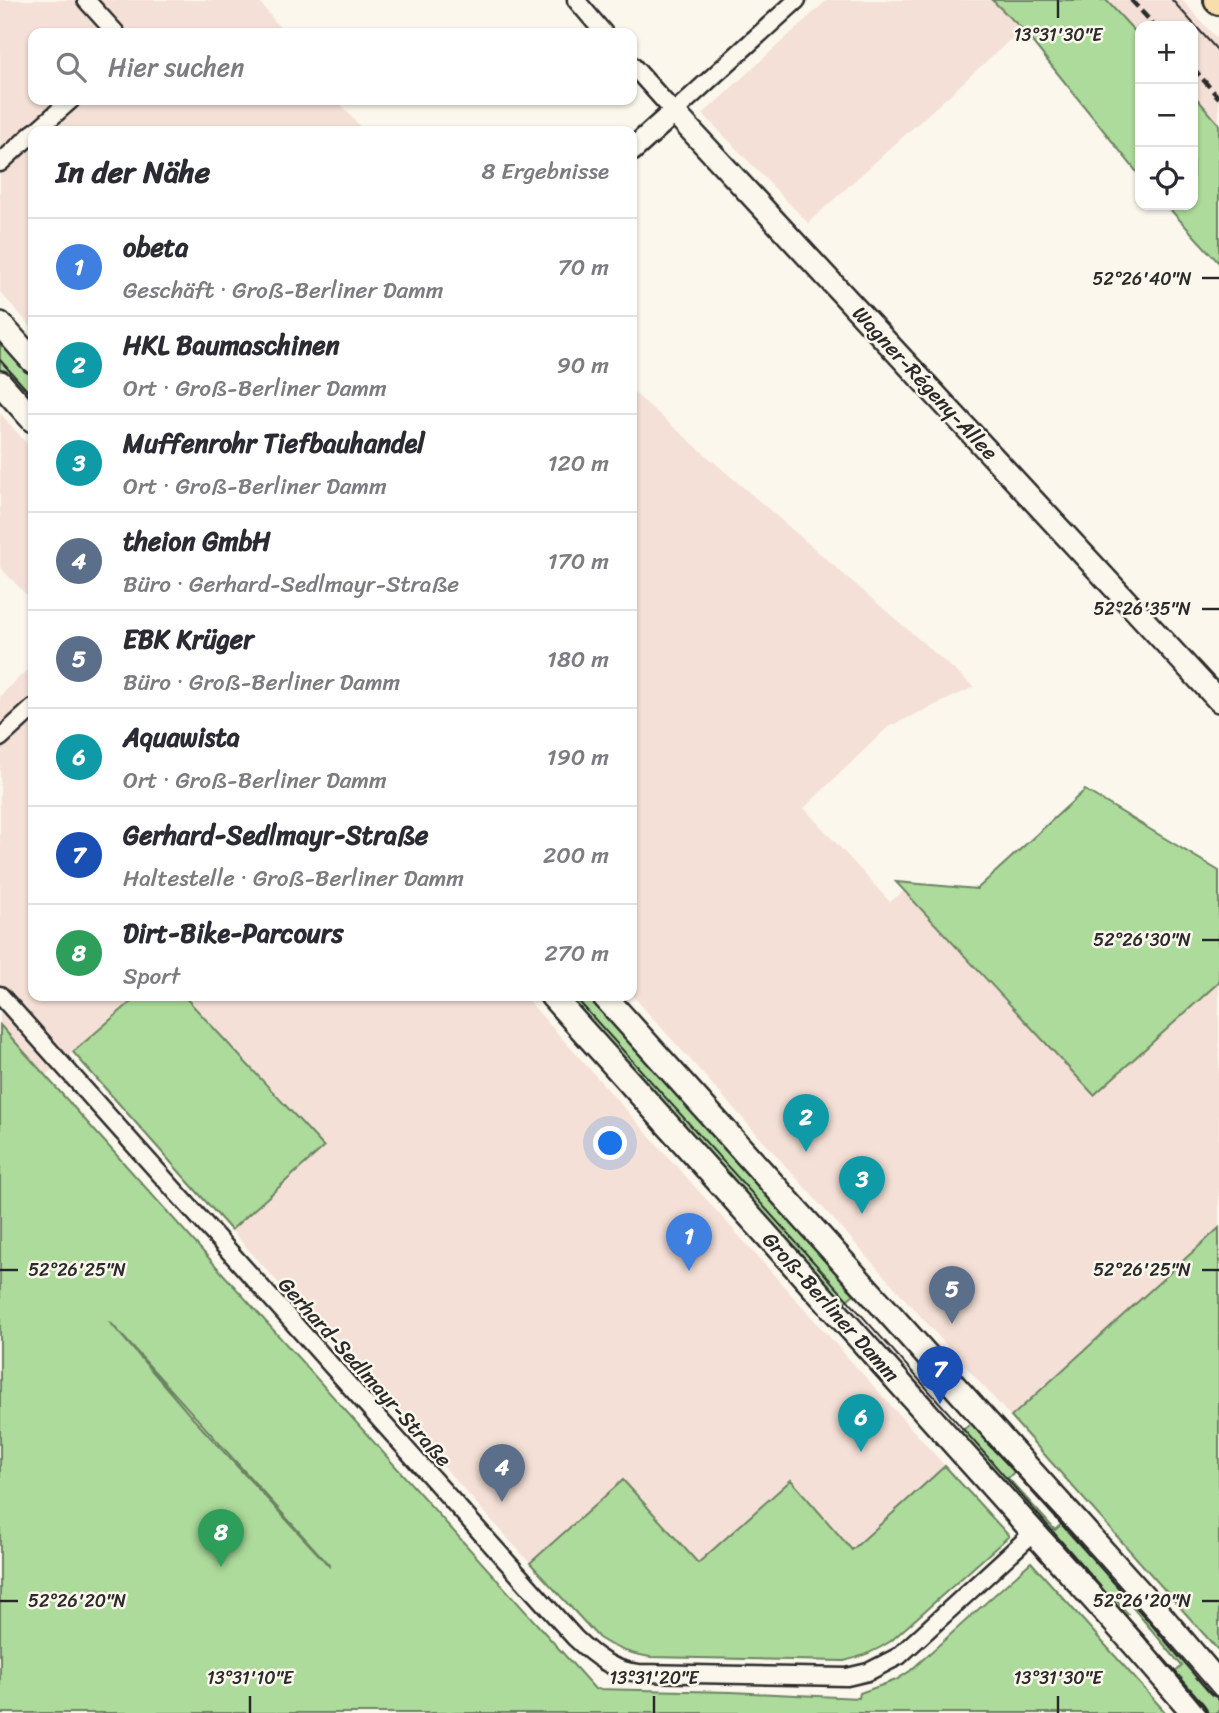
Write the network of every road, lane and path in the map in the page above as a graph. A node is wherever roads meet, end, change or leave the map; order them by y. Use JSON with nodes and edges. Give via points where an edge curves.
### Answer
{"nodes":[{"id":1,"x":86,"y":0,"type":"edge"},
{"id":2,"x":576,"y":0,"type":"edge"},
{"id":3,"x":797,"y":0,"type":"edge"},
{"id":4,"x":111,"y":28,"type":"edge"},
{"id":5,"x":600,"y":28,"type":"edge"},
{"id":6,"x":637,"y":71,"type":"edge"},
{"id":7,"x":65,"y":105,"type":"edge"},
{"id":8,"x":674,"y":112,"type":"junction"},
{"id":9,"x":41,"y":126,"type":"edge"},
{"id":10,"x":28,"y":137,"type":"edge"},
{"id":11,"x":637,"y":145,"type":"edge"},
{"id":12,"x":0,"y":163,"type":"edge"},
{"id":13,"x":0,"y":324,"type":"edge"},
{"id":14,"x":28,"y":355,"type":"edge"},
{"id":15,"x":0,"y":383,"type":"edge"},
{"id":16,"x":28,"y":414,"type":"edge"},
{"id":17,"x":1219,"y":701,"type":"edge"},
{"id":18,"x":28,"y":713,"type":"edge"},
{"id":19,"x":0,"y":738,"type":"edge"},
{"id":20,"x":0,"y":995,"type":"edge"},
{"id":21,"x":556,"y":1001,"type":"edge"},
{"id":22,"x":609,"y":1001,"type":"edge"},
{"id":23,"x":1034,"y":1532,"type":"junction"},
{"id":24,"x":1219,"y":1684,"type":"edge"},
{"id":25,"x":1194,"y":1713,"type":"edge"}],
"edges":[{"from":1,"to":4,"type":"street"},
{"from":2,"to":5,"type":"street"},
{"from":3,"to":8,"type":"street"},
{"from":6,"to":8,"type":"street","name":"Wagner-Régeny-Allee"},
{"from":7,"to":9,"type":"street"},
{"from":8,"to":11,"type":"street"},
{"from":8,"to":17,"type":"street","name":"Wagner-Régeny-Allee"},
{"from":10,"to":12,"type":"street"},
{"from":13,"to":14,"type":"main road"},
{"from":15,"to":16,"type":"main road"},
{"from":18,"to":19,"type":"street"},
{"from":20,"to":23,"type":"street","name":"Gerhard-Sedlmayr-Straße","via":[[575,1638],[606,1663],[639,1673],[847,1677],[868,1672],[899,1656]]},
{"from":21,"to":23,"type":"main road","name":"Groß-Berliner Damm"},
{"from":22,"to":24,"type":"main road","name":"Groß-Berliner Damm"},
{"from":23,"to":25,"type":"main road","name":"Groß-Berliner Damm"}]}
